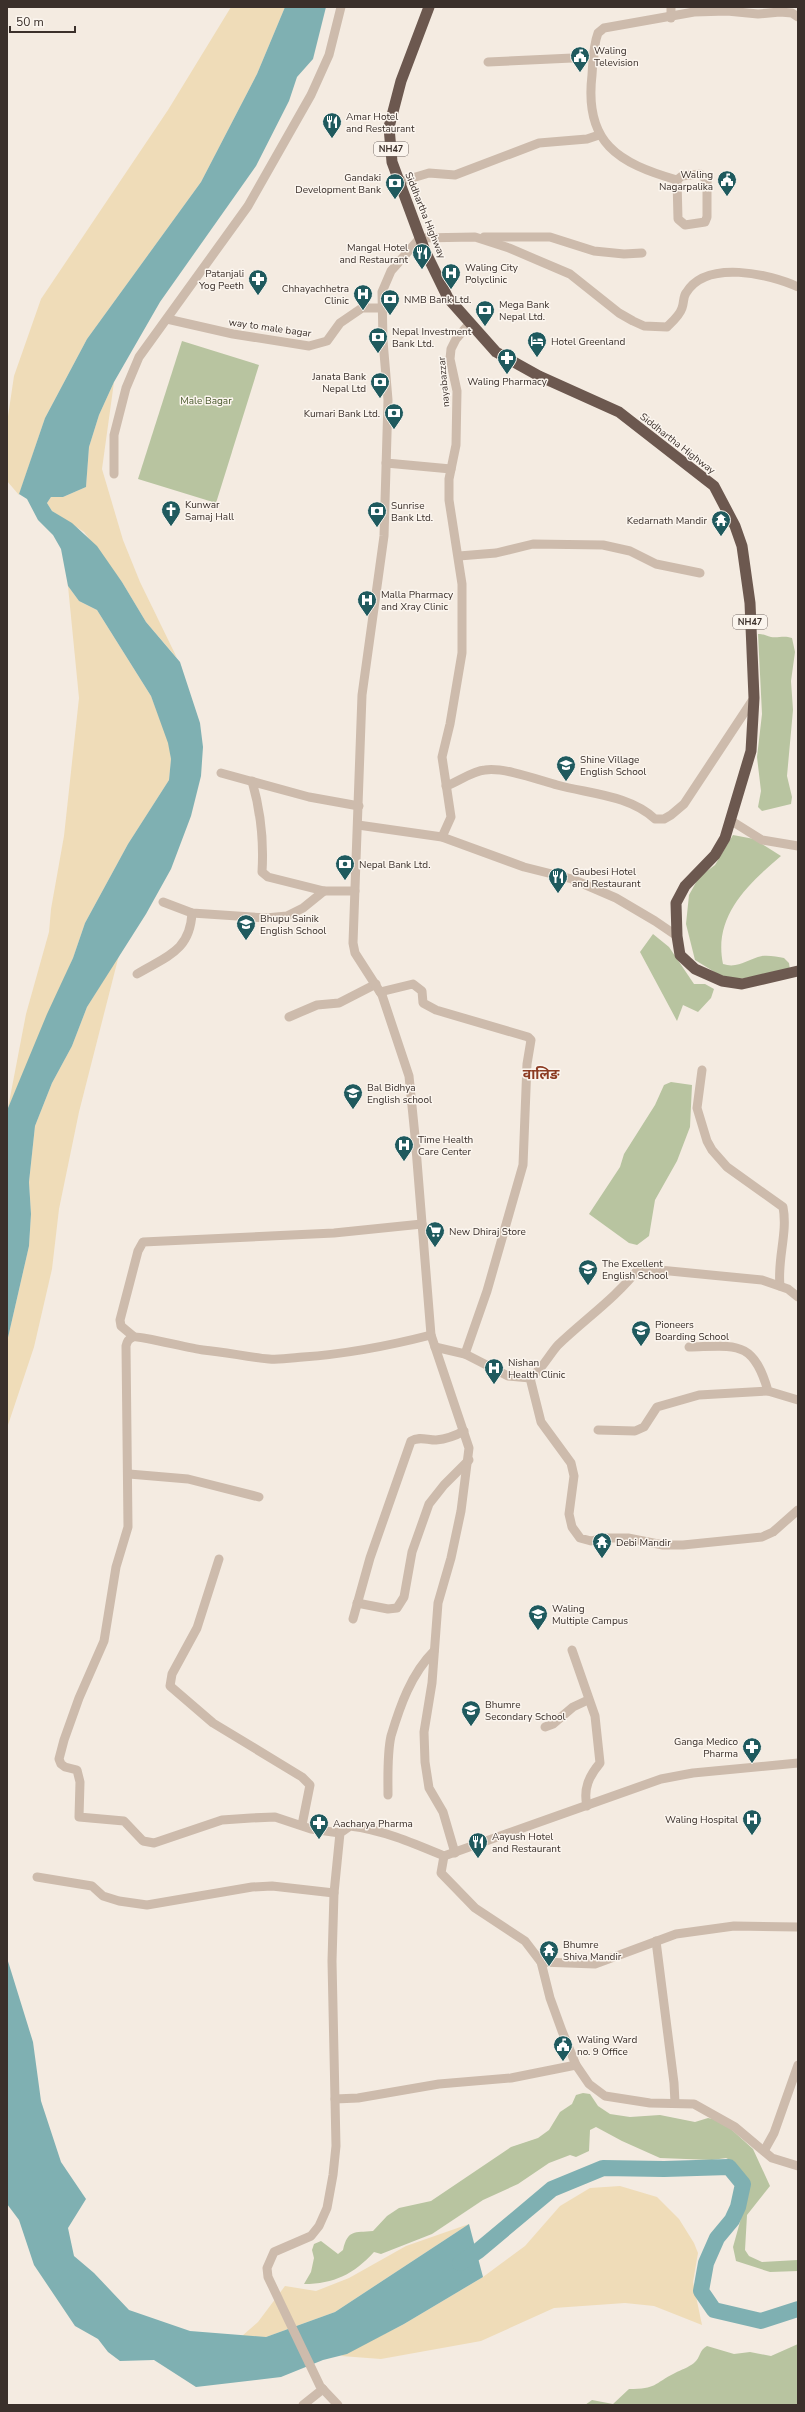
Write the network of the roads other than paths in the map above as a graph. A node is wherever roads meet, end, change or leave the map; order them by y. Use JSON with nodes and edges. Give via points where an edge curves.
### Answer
{"nodes":[{"id":1,"x":341,"y":7,"type":"edge"},
{"id":2,"x":429,"y":7,"type":"edge"},
{"id":3,"x":671,"y":7,"type":"edge"},
{"id":4,"x":725,"y":9,"type":"edge"},
{"id":5,"x":798,"y":17,"type":"edge"},
{"id":6,"x":671,"y":18,"type":"junction"},
{"id":7,"x":594,"y":57,"type":"junction"},
{"id":8,"x":488,"y":62,"type":"dead end"},
{"id":9,"x":598,"y":135,"type":"junction"},
{"id":10,"x":677,"y":180,"type":"junction"},
{"id":11,"x":400,"y":182,"type":"junction"},
{"id":12,"x":474,"y":237,"type":"junction"},
{"id":13,"x":420,"y":238,"type":"junction"},
{"id":14,"x":642,"y":253,"type":"dead end"},
{"id":15,"x":798,"y":287,"type":"edge"},
{"id":16,"x":381,"y":308,"type":"junction"},
{"id":17,"x":167,"y":319,"type":"junction"},
{"id":18,"x":470,"y":324,"type":"junction"},
{"id":19,"x":386,"y":463,"type":"junction"},
{"id":20,"x":451,"y":469,"type":"junction"},
{"id":21,"x":114,"y":474,"type":"dead end"},
{"id":22,"x":459,"y":556,"type":"junction"},
{"id":23,"x":700,"y":573,"type":"dead end"},
{"id":24,"x":754,"y":698,"type":"junction"},
{"id":25,"x":222,"y":773,"type":"dead end"},
{"id":26,"x":252,"y":781,"type":"junction"},
{"id":27,"x":446,"y":786,"type":"junction"},
{"id":28,"x":359,"y":806,"type":"junction"},
{"id":29,"x":730,"y":820,"type":"junction"},
{"id":30,"x":358,"y":825,"type":"junction"},
{"id":31,"x":442,"y":837,"type":"junction"},
{"id":32,"x":798,"y":846,"type":"edge"},
{"id":33,"x":324,"y":891,"type":"junction"},
{"id":34,"x":355,"y":891,"type":"junction"},
{"id":35,"x":163,"y":902,"type":"dead end"},
{"id":36,"x":192,"y":913,"type":"junction"},
{"id":37,"x":677,"y":936,"type":"junction"},
{"id":38,"x":798,"y":971,"type":"edge"},
{"id":39,"x":137,"y":974,"type":"dead end"},
{"id":40,"x":378,"y":988,"type":"junction"},
{"id":41,"x":289,"y":1017,"type":"dead end"},
{"id":42,"x":702,"y":1070,"type":"dead end"},
{"id":43,"x":422,"y":1224,"type":"junction"},
{"id":44,"x":780,"y":1286,"type":"junction"},
{"id":45,"x":798,"y":1297,"type":"edge"},
{"id":46,"x":431,"y":1335,"type":"junction"},
{"id":47,"x":133,"y":1336,"type":"junction"},
{"id":48,"x":435,"y":1347,"type":"junction"},
{"id":49,"x":689,"y":1347,"type":"dead end"},
{"id":50,"x":465,"y":1354,"type":"junction"},
{"id":51,"x":530,"y":1378,"type":"junction"},
{"id":52,"x":768,"y":1390,"type":"junction"},
{"id":53,"x":798,"y":1400,"type":"edge"},
{"id":54,"x":598,"y":1430,"type":"dead end"},
{"id":55,"x":464,"y":1431,"type":"junction"},
{"id":56,"x":469,"y":1460,"type":"junction"},
{"id":57,"x":129,"y":1474,"type":"junction"},
{"id":58,"x":259,"y":1496,"type":"dead end"},
{"id":59,"x":798,"y":1510,"type":"edge"},
{"id":60,"x":219,"y":1559,"type":"dead end"},
{"id":61,"x":357,"y":1603,"type":"junction"},
{"id":62,"x":352,"y":1619,"type":"dead end"},
{"id":63,"x":572,"y":1650,"type":"dead end"},
{"id":64,"x":434,"y":1651,"type":"junction"},
{"id":65,"x":588,"y":1700,"type":"junction"},
{"id":66,"x":545,"y":1727,"type":"dead end"},
{"id":67,"x":798,"y":1763,"type":"edge"},
{"id":68,"x":388,"y":1795,"type":"dead end"},
{"id":69,"x":587,"y":1806,"type":"junction"},
{"id":70,"x":302,"y":1826,"type":"junction"},
{"id":71,"x":340,"y":1833,"type":"junction"},
{"id":72,"x":455,"y":1853,"type":"junction"},
{"id":73,"x":444,"y":1856,"type":"junction"},
{"id":74,"x":37,"y":1877,"type":"dead end"},
{"id":75,"x":334,"y":1893,"type":"junction"},
{"id":76,"x":798,"y":1927,"type":"edge"},
{"id":77,"x":656,"y":1941,"type":"junction"},
{"id":78,"x":541,"y":1962,"type":"junction"},
{"id":79,"x":576,"y":2065,"type":"junction"},
{"id":80,"x":798,"y":2065,"type":"edge"},
{"id":81,"x":335,"y":2099,"type":"junction"},
{"id":82,"x":675,"y":2103,"type":"junction"},
{"id":83,"x":764,"y":2151,"type":"junction"},
{"id":84,"x":798,"y":2166,"type":"edge"},
{"id":85,"x":322,"y":2387,"type":"junction"},
{"id":86,"x":303,"y":2405,"type":"edge"},
{"id":87,"x":338,"y":2405,"type":"edge"}],
"edges":[{"from":1,"to":17,"type":"street","via":[[329,55],[311,95],[248,206]]},
{"from":2,"to":11,"type":"highway","name":"Siddhartha Highway","number":"NH47","via":[[400,81],[389,127],[392,162]]},
{"from":3,"to":6,"type":"street"},
{"from":4,"to":5,"type":"street","via":[[742,14],[792,13]]},
{"from":4,"to":6,"type":"street","via":[[694,12]]},
{"from":6,"to":7,"type":"street","via":[[604,28],[598,33]]},
{"from":7,"to":8,"type":"street"},
{"from":7,"to":9,"type":"street","via":[[590,89],[591,108]]},
{"from":9,"to":10,"type":"street","via":[[620,158],[632,166]]},
{"from":9,"to":11,"type":"street","via":[[539,143],[455,175],[429,173]]},
{"from":10,"to":10,"type":"street","via":[[682,176],[700,174],[707,180],[705,222],[684,225],[680,222]]},
{"from":11,"to":13,"type":"highway","name":"Siddhartha Highway","number":"NH47"},
{"from":12,"to":13,"type":"street"},
{"from":12,"to":14,"type":"street","via":[[550,237],[594,251]]},
{"from":12,"to":15,"type":"street","via":[[509,248],[570,274],[619,313],[644,326],[667,327],[682,309],[686,293],[696,282],[714,274],[750,272]]},
{"from":13,"to":16,"type":"street","via":[[390,271],[384,286]]},
{"from":13,"to":18,"type":"highway","name":"Siddhartha Highway","number":"NH47","via":[[448,298]]},
{"from":16,"to":17,"type":"street","name":"way to male bagar","via":[[362,308],[340,323],[327,341],[309,346],[233,334]]},
{"from":16,"to":19,"type":"street","via":[[388,400]]},
{"from":17,"to":21,"type":"street","via":[[139,357],[126,388],[114,435]]},
{"from":18,"to":20,"type":"street","name":"nayabazzar","via":[[456,339],[451,349],[450,359],[456,391],[456,445]]},
{"from":18,"to":24,"type":"highway","name":"Siddhartha Highway","number":"NH47","via":[[496,352],[539,376],[619,412],[714,486],[726,506],[742,546],[750,603]]},
{"from":19,"to":20,"type":"street"},
{"from":19,"to":28,"type":"street","via":[[384,536],[362,694]]},
{"from":20,"to":22,"type":"street","name":"nayabazzar","via":[[449,500]]},
{"from":22,"to":23,"type":"street","via":[[496,553],[533,544],[603,545],[630,551],[656,564]]},
{"from":22,"to":27,"type":"street","name":"nayabazzar","via":[[462,584],[462,653],[442,757]]},
{"from":24,"to":27,"type":"street","via":[[684,804],[664,818],[655,819],[646,810],[602,794],[559,786],[520,774],[485,770]]},
{"from":24,"to":29,"type":"highway","name":"Siddhartha Highway","number":"NH47","via":[[751,751]]},
{"from":25,"to":26,"type":"street"},
{"from":26,"to":28,"type":"street","via":[[309,797]]},
{"from":26,"to":33,"type":"street","via":[[261,815],[264,851],[262,872],[268,877]]},
{"from":27,"to":31,"type":"street","name":"nayabazzar","via":[[451,817]]},
{"from":28,"to":30,"type":"street"},
{"from":29,"to":32,"type":"street","via":[[762,840]]},
{"from":29,"to":37,"type":"highway","name":"Siddhartha Highway","number":"NH47","via":[[725,838],[715,855],[685,886],[676,903]]},
{"from":30,"to":31,"type":"street"},
{"from":30,"to":34,"type":"street"},
{"from":31,"to":37,"type":"street","via":[[524,867],[572,879],[616,898]]},
{"from":33,"to":34,"type":"street"},
{"from":33,"to":36,"type":"street","via":[[303,908],[287,916],[256,918]]},
{"from":34,"to":40,"type":"street","via":[[354,948]]},
{"from":35,"to":36,"type":"street"},
{"from":36,"to":39,"type":"street","via":[[191,928],[184,943]]},
{"from":37,"to":38,"type":"highway","name":"Siddhartha Highway","number":"NH47","via":[[680,955],[695,969],[722,981],[742,984]]},
{"from":40,"to":41,"type":"street","via":[[339,1003],[317,1005]]},
{"from":40,"to":43,"type":"street","via":[[390,1013],[409,1076]]},
{"from":40,"to":50,"type":"street","via":[[413,984],[422,991],[423,1003],[436,1010],[531,1040],[527,1064],[523,1165],[495,1266]]},
{"from":42,"to":44,"type":"street","via":[[697,1108],[707,1141],[717,1158],[782,1207],[784,1228],[779,1259]]},
{"from":43,"to":46,"type":"street"},
{"from":43,"to":47,"type":"street","via":[[334,1233],[143,1242],[138,1251],[120,1320],[121,1326]]},
{"from":44,"to":45,"type":"street"},
{"from":44,"to":51,"type":"street","via":[[762,1280],[639,1268],[612,1297],[558,1346],[541,1370]]},
{"from":46,"to":47,"type":"street","via":[[372,1349],[270,1359],[199,1350]]},
{"from":46,"to":48,"type":"street"},
{"from":47,"to":57,"type":"street","via":[[126,1346],[124,1376]]},
{"from":48,"to":50,"type":"street"},
{"from":48,"to":55,"type":"street"},
{"from":49,"to":52,"type":"street","via":[[739,1348],[757,1361]]},
{"from":50,"to":51,"type":"street","via":[[508,1376]]},
{"from":51,"to":59,"type":"street","via":[[541,1422],[571,1463],[574,1476],[569,1514],[572,1527],[580,1538],[590,1541],[628,1538],[684,1545],[762,1537],[773,1532]]},
{"from":52,"to":53,"type":"street"},
{"from":52,"to":54,"type":"street","via":[[699,1395],[657,1407],[644,1427],[636,1431]]},
{"from":55,"to":56,"type":"street"},
{"from":55,"to":61,"type":"street","via":[[451,1438],[418,1438],[411,1442]]},
{"from":56,"to":61,"type":"street","via":[[444,1485],[430,1504],[412,1552],[404,1597],[397,1608],[388,1609]]},
{"from":56,"to":64,"type":"street","via":[[451,1558],[438,1603]]},
{"from":57,"to":58,"type":"street","via":[[188,1479]]},
{"from":57,"to":70,"type":"street","via":[[128,1527],[116,1567],[104,1641],[79,1698],[59,1759],[65,1767],[77,1770],[80,1782],[79,1817],[124,1821],[143,1841],[154,1843],[222,1820],[275,1818]]},
{"from":60,"to":70,"type":"street","via":[[197,1628],[172,1674],[170,1686],[213,1723],[302,1777],[310,1785]]},
{"from":61,"to":62,"type":"street"},
{"from":63,"to":65,"type":"street"},
{"from":64,"to":68,"type":"street","via":[[411,1680],[391,1737]]},
{"from":64,"to":72,"type":"street","via":[[424,1732],[425,1762],[429,1788],[443,1812]]},
{"from":65,"to":66,"type":"street","via":[[573,1706],[556,1722]]},
{"from":65,"to":69,"type":"street","via":[[595,1716],[600,1763],[591,1773],[586,1787]]},
{"from":67,"to":69,"type":"street","via":[[693,1772],[661,1778]]},
{"from":69,"to":72,"type":"street"},
{"from":70,"to":71,"type":"street","via":[[311,1830]]},
{"from":71,"to":73,"type":"street","via":[[350,1826],[362,1828],[384,1833]]},
{"from":71,"to":75,"type":"street"},
{"from":72,"to":73,"type":"street"},
{"from":73,"to":78,"type":"street","via":[[441,1874],[448,1882],[475,1908],[525,1941]]},
{"from":74,"to":75,"type":"street","via":[[92,1886],[108,1898],[119,1902],[147,1905],[252,1887],[272,1886]]},
{"from":75,"to":81,"type":"street","via":[[332,1961]]},
{"from":76,"to":77,"type":"street","via":[[734,1926],[676,1934]]},
{"from":77,"to":78,"type":"street","via":[[595,1964]]},
{"from":77,"to":82,"type":"street"},
{"from":78,"to":79,"type":"street","via":[[550,1998]]},
{"from":79,"to":81,"type":"street","via":[[511,2078],[439,2084],[358,2098]]},
{"from":79,"to":82,"type":"street","via":[[589,2084],[605,2096],[650,2103]]},
{"from":80,"to":83,"type":"street","via":[[774,2133]]},
{"from":81,"to":85,"type":"street","via":[[336,2146],[327,2208],[311,2236],[274,2252],[266,2268],[268,2277]]},
{"from":82,"to":83,"type":"street","via":[[694,2104],[735,2127]]},
{"from":83,"to":84,"type":"street","via":[[772,2158]]},
{"from":85,"to":86,"type":"street"},
{"from":85,"to":87,"type":"street"}]}
